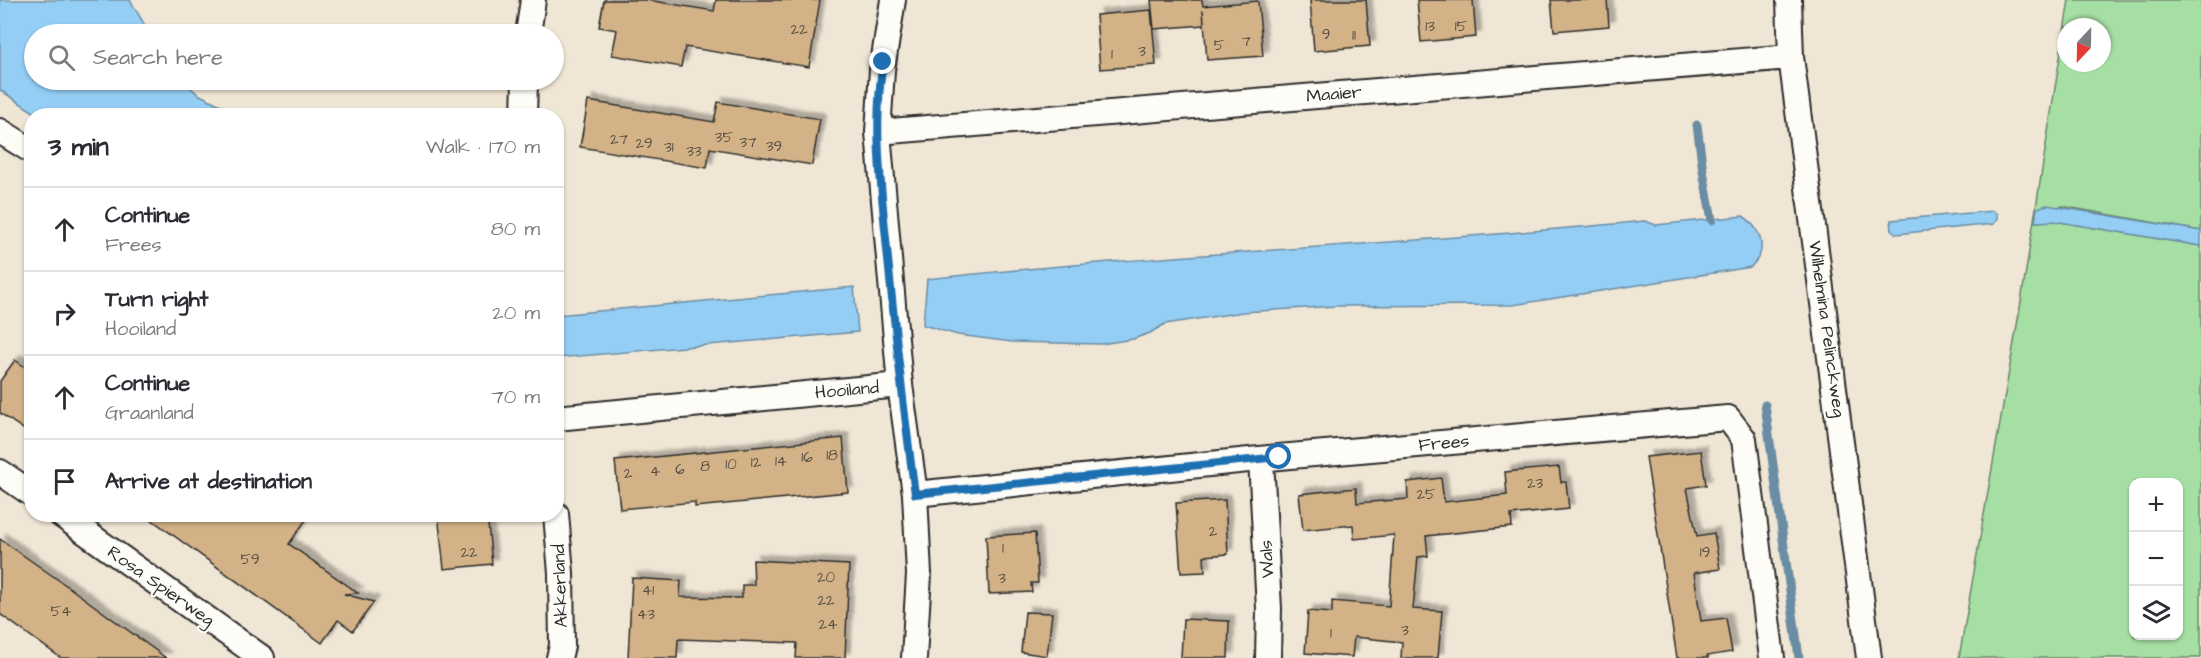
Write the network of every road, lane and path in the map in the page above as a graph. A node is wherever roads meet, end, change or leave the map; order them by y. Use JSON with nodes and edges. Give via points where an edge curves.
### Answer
{"nodes":[{"id":1,"x":533,"y":0,"type":"edge"},
{"id":2,"x":893,"y":0,"type":"edge"},
{"id":3,"x":1789,"y":0,"type":"edge"},
{"id":4,"x":529,"y":24,"type":"edge"},
{"id":5,"x":1791,"y":57,"type":"junction"},
{"id":6,"x":525,"y":90,"type":"edge"},
{"id":7,"x":524,"y":108,"type":"edge"},
{"id":8,"x":0,"y":131,"type":"edge"},
{"id":9,"x":878,"y":132,"type":"junction"},
{"id":10,"x":24,"y":146,"type":"edge"},
{"id":11,"x":900,"y":385,"type":"junction"},
{"id":12,"x":564,"y":417,"type":"edge"},
{"id":13,"x":1261,"y":459,"type":"junction"},
{"id":14,"x":0,"y":472,"type":"edge"},
{"id":15,"x":24,"y":488,"type":"edge"},
{"id":16,"x":915,"y":494,"type":"junction"},
{"id":17,"x":71,"y":522,"type":"edge"},
{"id":18,"x":557,"y":522,"type":"edge"},
{"id":19,"x":262,"y":658,"type":"edge"},
{"id":20,"x":559,"y":658,"type":"edge"},
{"id":21,"x":914,"y":658,"type":"edge"},
{"id":22,"x":1268,"y":658,"type":"edge"},
{"id":23,"x":1772,"y":658,"type":"edge"},
{"id":24,"x":1869,"y":658,"type":"edge"}],
"edges":[{"from":1,"to":4,"type":"street"},
{"from":2,"to":9,"type":"street","via":[[882,70]]},
{"from":3,"to":5,"type":"street","name":"Wilhelmina Pelinckweg"},
{"from":5,"to":9,"type":"street","name":"Maaier"},
{"from":5,"to":24,"type":"street","name":"Wilhelmina Pelinckweg"},
{"from":6,"to":7,"type":"street"},
{"from":8,"to":10,"type":"street"},
{"from":9,"to":11,"type":"street"},
{"from":11,"to":12,"type":"street","name":"Hooiland"},
{"from":11,"to":16,"type":"street","name":"Hooiland"},
{"from":13,"to":16,"type":"street","name":"Frees"},
{"from":13,"to":22,"type":"street","name":"Wals"},
{"from":13,"to":23,"type":"street","name":"Frees","via":[[1728,418],[1744,440]]},
{"from":14,"to":15,"type":"street"},
{"from":16,"to":21,"type":"street","name":"Hooiland","via":[[919,574]]},
{"from":17,"to":19,"type":"street","name":"Rosa Spierweg"},
{"from":18,"to":20,"type":"street","name":"Akkerland","via":[[561,573]]}]}
